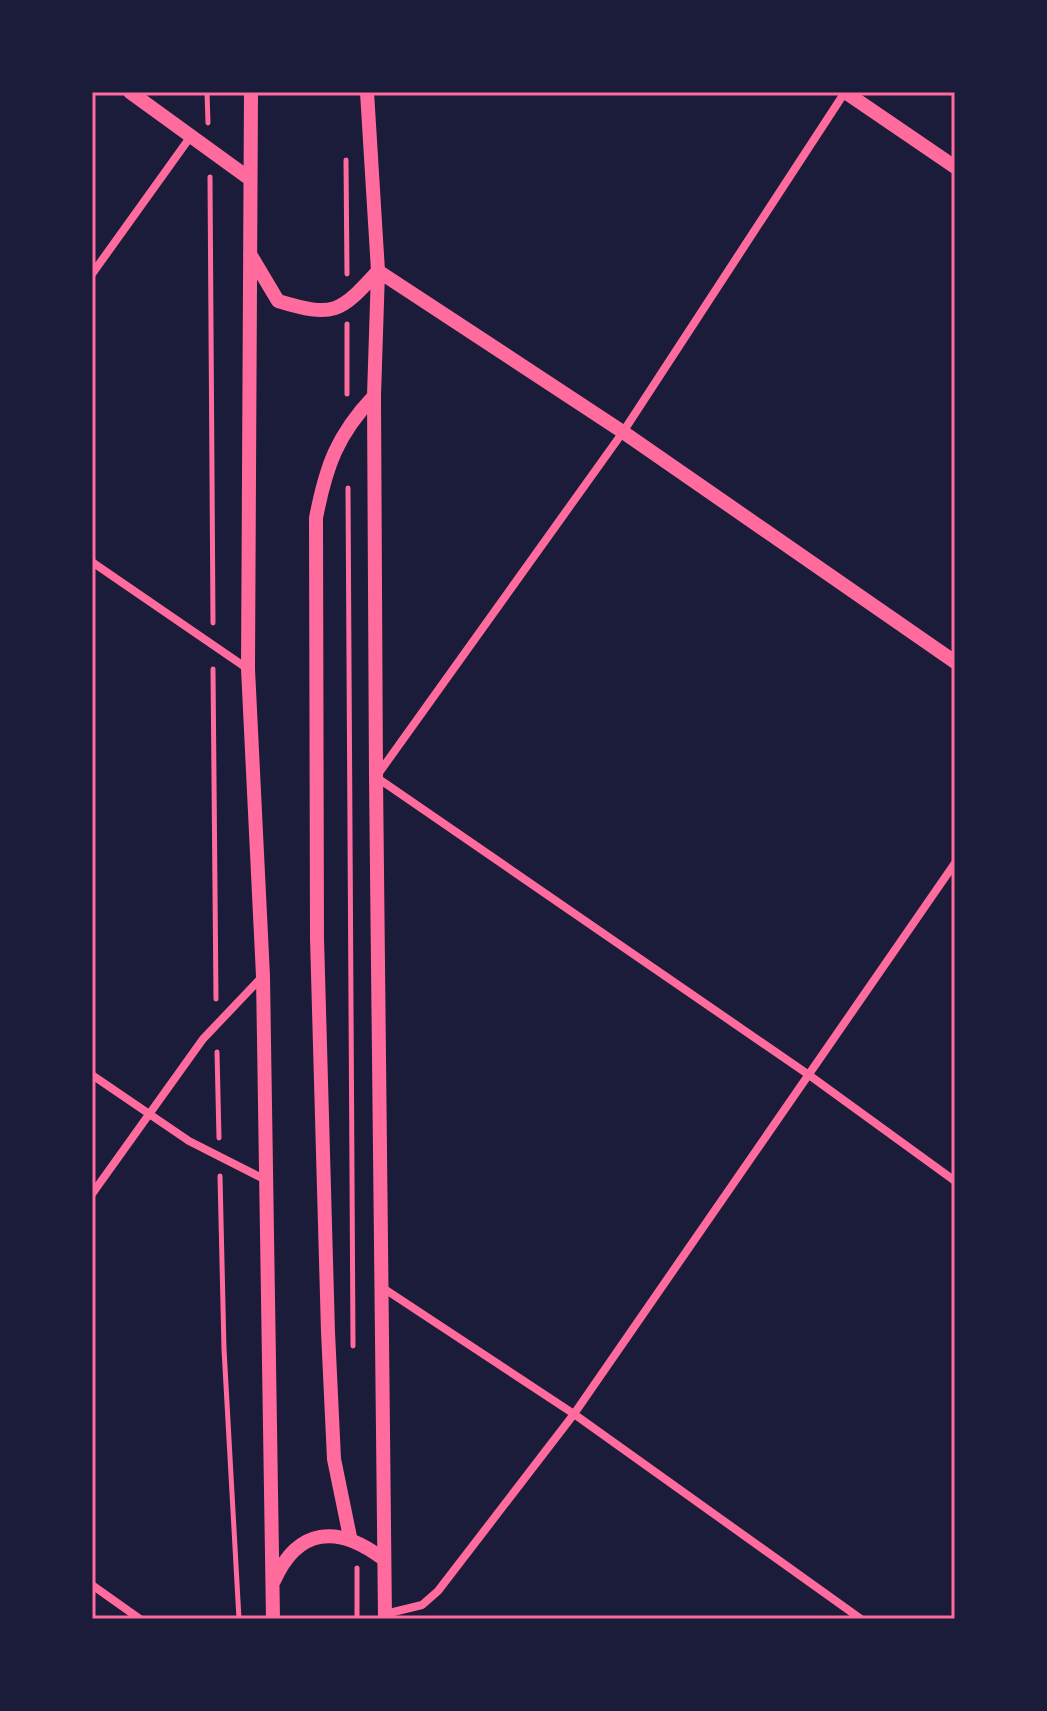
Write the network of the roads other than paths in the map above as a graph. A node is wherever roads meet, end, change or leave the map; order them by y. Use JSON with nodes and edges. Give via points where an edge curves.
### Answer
{"nodes":[{"id":1,"x":130,"y":92,"type":"edge"},
{"id":2,"x":251,"y":92,"type":"edge"},
{"id":3,"x":367,"y":92,"type":"edge"},
{"id":4,"x":845,"y":92,"type":"edge"},
{"id":5,"x":191,"y":136,"type":"junction"},
{"id":6,"x":955,"y":167,"type":"edge"},
{"id":7,"x":250,"y":179,"type":"junction"},
{"id":8,"x":250,"y":253,"type":"junction"},
{"id":9,"x":378,"y":271,"type":"junction"},
{"id":10,"x":92,"y":274,"type":"edge"},
{"id":11,"x":374,"y":396,"type":"junction"},
{"id":12,"x":623,"y":432,"type":"junction"},
{"id":13,"x":92,"y":562,"type":"edge"},
{"id":14,"x":955,"y":662,"type":"edge"},
{"id":15,"x":248,"y":669,"type":"junction"},
{"id":16,"x":376,"y":777,"type":"junction"},
{"id":17,"x":955,"y":863,"type":"edge"},
{"id":18,"x":263,"y":976,"type":"junction"},
{"id":19,"x":92,"y":1075,"type":"edge"},
{"id":20,"x":809,"y":1075,"type":"junction"},
{"id":21,"x":149,"y":1115,"type":"junction"},
{"id":22,"x":264,"y":1179,"type":"junction"},
{"id":23,"x":955,"y":1181,"type":"edge"},
{"id":24,"x":92,"y":1194,"type":"edge"},
{"id":25,"x":383,"y":1288,"type":"junction"},
{"id":26,"x":574,"y":1414,"type":"junction"},
{"id":27,"x":353,"y":1539,"type":"junction"},
{"id":28,"x":382,"y":1558,"type":"junction"},
{"id":29,"x":92,"y":1585,"type":"edge"},
{"id":30,"x":272,"y":1586,"type":"junction"},
{"id":31,"x":385,"y":1616,"type":"edge"},
{"id":32,"x":140,"y":1619,"type":"edge"},
{"id":33,"x":273,"y":1619,"type":"edge"},
{"id":34,"x":861,"y":1619,"type":"edge"}],
"edges":[{"from":1,"to":5,"type":"street"},
{"from":2,"to":7,"type":"street"},
{"from":3,"to":9,"type":"street"},
{"from":4,"to":6,"type":"street"},
{"from":4,"to":12,"type":"street"},
{"from":5,"to":7,"type":"street"},
{"from":5,"to":10,"type":"street"},
{"from":7,"to":8,"type":"street"},
{"from":8,"to":9,"type":"street","via":[[278,301],[312,311],[347,305]]},
{"from":8,"to":15,"type":"street"},
{"from":9,"to":11,"type":"street"},
{"from":9,"to":12,"type":"street"},
{"from":11,"to":16,"type":"street"},
{"from":11,"to":27,"type":"street","via":[[337,444],[316,518],[317,938],[329,1348],[334,1459]]},
{"from":12,"to":14,"type":"street"},
{"from":12,"to":16,"type":"street"},
{"from":13,"to":15,"type":"street"},
{"from":15,"to":18,"type":"street"},
{"from":16,"to":20,"type":"street"},
{"from":16,"to":25,"type":"street"},
{"from":17,"to":20,"type":"street"},
{"from":18,"to":21,"type":"street","via":[[216,1024]]},
{"from":18,"to":22,"type":"street"},
{"from":19,"to":21,"type":"street"},
{"from":20,"to":23,"type":"street"},
{"from":20,"to":26,"type":"street"},
{"from":21,"to":22,"type":"street"},
{"from":21,"to":24,"type":"street"},
{"from":22,"to":30,"type":"street"},
{"from":25,"to":26,"type":"street"},
{"from":25,"to":28,"type":"street"},
{"from":26,"to":31,"type":"street","via":[[438,1591],[422,1605]]},
{"from":26,"to":34,"type":"street"},
{"from":27,"to":28,"type":"street"},
{"from":27,"to":30,"type":"street","via":[[318,1538],[295,1547],[285,1556]]},
{"from":28,"to":31,"type":"street"},
{"from":29,"to":32,"type":"street"},
{"from":30,"to":33,"type":"street"}]}
